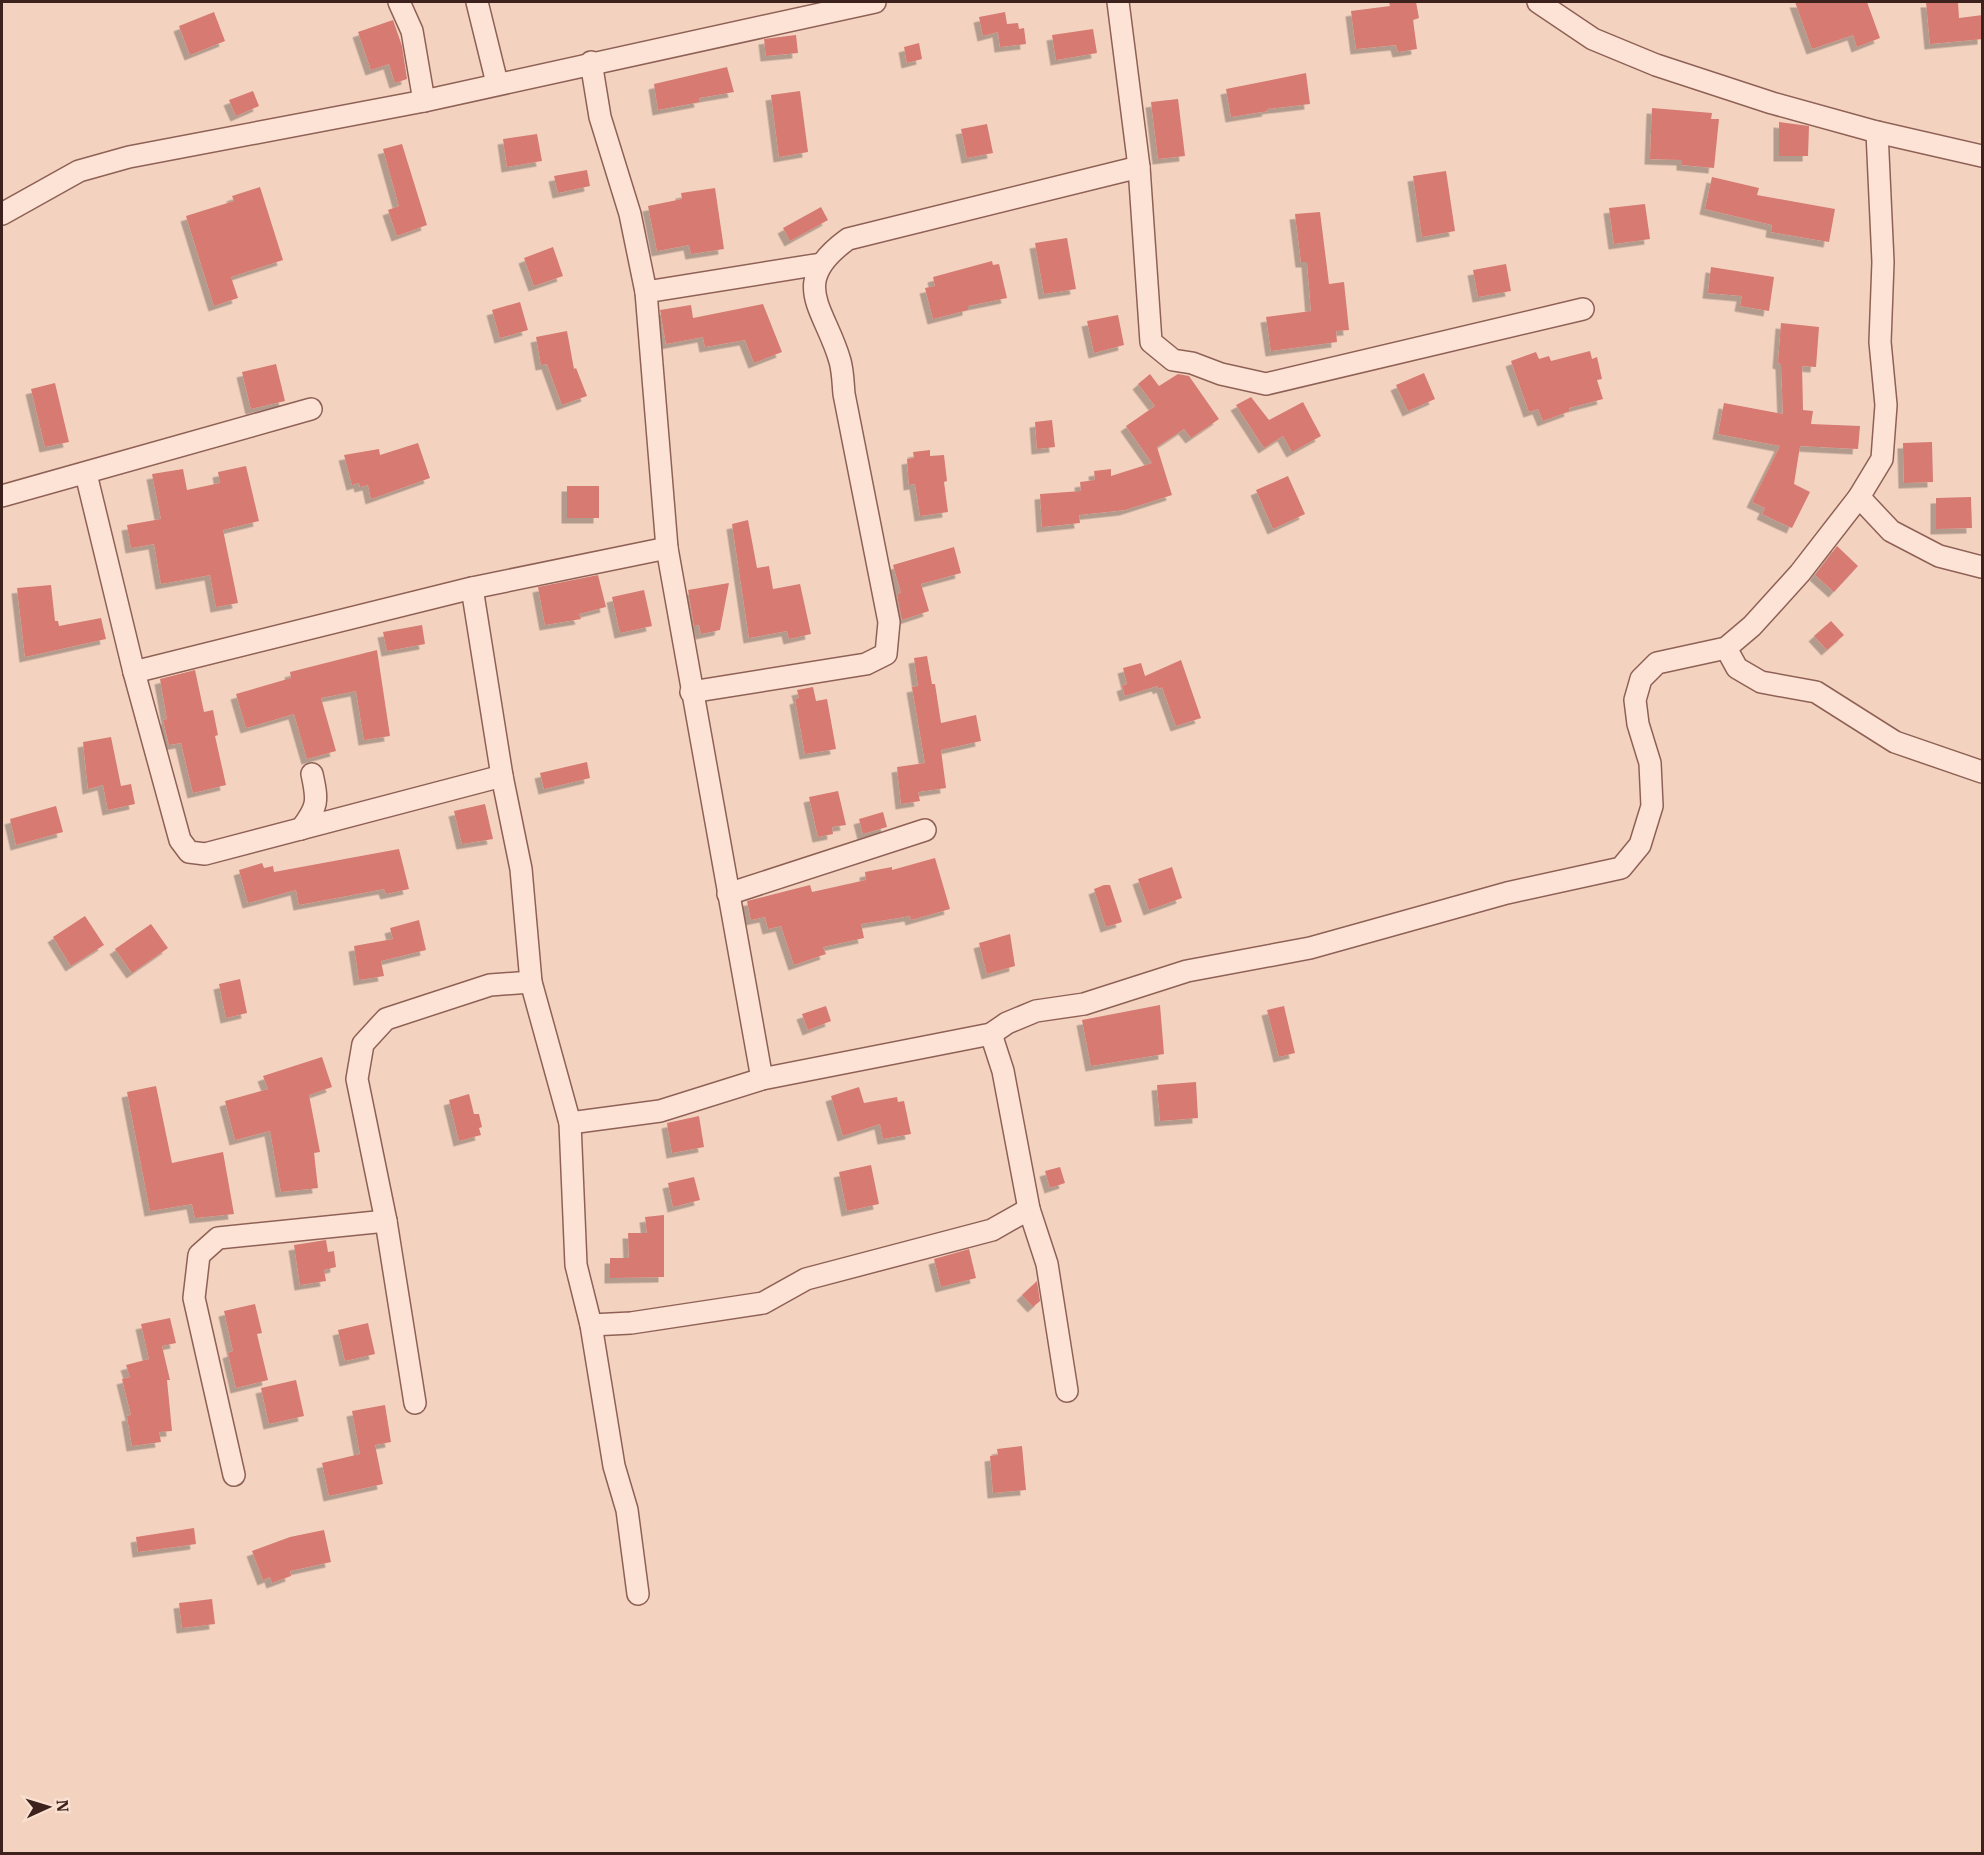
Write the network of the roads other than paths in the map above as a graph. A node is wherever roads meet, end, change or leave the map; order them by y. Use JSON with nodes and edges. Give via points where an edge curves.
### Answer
{"nodes":[{"id":1,"x":399,"y":2,"type":"edge"},
{"id":2,"x":477,"y":2,"type":"edge"},
{"id":3,"x":875,"y":2,"type":"edge"},
{"id":4,"x":1118,"y":2,"type":"edge"},
{"id":5,"x":1538,"y":2,"type":"edge"},
{"id":6,"x":591,"y":62,"type":"junction"},
{"id":7,"x":497,"y":82,"type":"junction"},
{"id":8,"x":424,"y":101,"type":"junction"},
{"id":9,"x":1877,"y":132,"type":"junction"},
{"id":10,"x":1983,"y":156,"type":"edge"},
{"id":11,"x":1139,"y":167,"type":"junction"},
{"id":12,"x":2,"y":214,"type":"edge"},
{"id":13,"x":821,"y":264,"type":"junction"},
{"id":14,"x":646,"y":292,"type":"junction"},
{"id":15,"x":1584,"y":309,"type":"dead end"},
{"id":16,"x":311,"y":409,"type":"dead end"},
{"id":17,"x":86,"y":474,"type":"junction"},
{"id":18,"x":2,"y":496,"type":"edge"},
{"id":19,"x":1859,"y":497,"type":"junction"},
{"id":20,"x":667,"y":548,"type":"junction"},
{"id":21,"x":1983,"y":567,"type":"edge"},
{"id":22,"x":472,"y":588,"type":"junction"},
{"id":23,"x":1726,"y":648,"type":"junction"},
{"id":24,"x":134,"y":672,"type":"junction"},
{"id":25,"x":691,"y":692,"type":"junction"},
{"id":26,"x":1983,"y":772,"type":"edge"},
{"id":27,"x":312,"y":774,"type":"dead end"},
{"id":28,"x":501,"y":776,"type":"junction"},
{"id":29,"x":301,"y":829,"type":"junction"},
{"id":30,"x":924,"y":830,"type":"dead end"},
{"id":31,"x":728,"y":894,"type":"junction"},
{"id":32,"x":531,"y":982,"type":"junction"},
{"id":33,"x":992,"y":1034,"type":"junction"},
{"id":34,"x":762,"y":1078,"type":"junction"},
{"id":35,"x":570,"y":1123,"type":"junction"},
{"id":36,"x":1029,"y":1209,"type":"junction"},
{"id":37,"x":386,"y":1221,"type":"junction"},
{"id":38,"x":591,"y":1325,"type":"junction"},
{"id":39,"x":1067,"y":1391,"type":"dead end"},
{"id":40,"x":415,"y":1403,"type":"dead end"},
{"id":41,"x":234,"y":1475,"type":"dead end"},
{"id":42,"x":638,"y":1594,"type":"dead end"}],
"edges":[{"from":1,"to":8,"type":"street","via":[[412,31]]},
{"from":2,"to":7,"type":"street"},
{"from":3,"to":6,"type":"street"},
{"from":4,"to":11,"type":"street"},
{"from":5,"to":9,"type":"street","via":[[1593,39],[1656,65]]},
{"from":6,"to":7,"type":"street"},
{"from":6,"to":14,"type":"street","via":[[600,117],[630,214]]},
{"from":7,"to":8,"type":"street"},
{"from":8,"to":12,"type":"street","via":[[99,165],[79,171]]},
{"from":9,"to":10,"type":"street"},
{"from":9,"to":19,"type":"street","via":[[1883,262],[1880,342],[1886,405],[1882,459]]},
{"from":11,"to":13,"type":"street","via":[[848,239]]},
{"from":11,"to":15,"type":"street","via":[[1151,342],[1173,360],[1266,384]]},
{"from":13,"to":14,"type":"street"},
{"from":13,"to":25,"type":"street","via":[[815,276],[819,313],[840,361],[889,622],[886,654],[866,664]]},
{"from":14,"to":20,"type":"street"},
{"from":16,"to":17,"type":"street"},
{"from":17,"to":18,"type":"street"},
{"from":17,"to":24,"type":"street"},
{"from":19,"to":21,"type":"street","via":[[1891,531],[1938,556]]},
{"from":19,"to":23,"type":"street","via":[[1800,573],[1752,626]]},
{"from":20,"to":22,"type":"street"},
{"from":20,"to":25,"type":"street"},
{"from":22,"to":24,"type":"street"},
{"from":22,"to":28,"type":"street"},
{"from":23,"to":26,"type":"street","via":[[1737,668],[1761,682],[1816,692],[1895,742]]},
{"from":23,"to":33,"type":"street","via":[[1657,663],[1641,679],[1635,700],[1650,763],[1652,806],[1640,845],[1621,868],[1507,893],[1310,948],[1187,971],[1084,1004],[1036,1011]]},
{"from":24,"to":29,"type":"street","via":[[180,840],[189,852],[205,854]]},
{"from":25,"to":31,"type":"street"},
{"from":27,"to":29,"type":"street","via":[[318,798],[314,812]]},
{"from":28,"to":29,"type":"street"},
{"from":28,"to":32,"type":"street","via":[[521,869]]},
{"from":30,"to":31,"type":"street"},
{"from":31,"to":34,"type":"street"},
{"from":32,"to":35,"type":"street"},
{"from":32,"to":37,"type":"street","via":[[490,986],[386,1019],[363,1044],[357,1079]]},
{"from":33,"to":34,"type":"street"},
{"from":33,"to":36,"type":"street","via":[[1003,1071]]},
{"from":34,"to":35,"type":"street","via":[[660,1111]]},
{"from":35,"to":38,"type":"street","via":[[576,1265]]},
{"from":36,"to":38,"type":"street","via":[[992,1230],[806,1279],[763,1303],[632,1323]]},
{"from":36,"to":39,"type":"street","via":[[1047,1264]]},
{"from":37,"to":40,"type":"street"},
{"from":37,"to":41,"type":"street","via":[[218,1238],[199,1255],[194,1298]]},
{"from":38,"to":42,"type":"street","via":[[614,1466],[627,1510]]}]}
